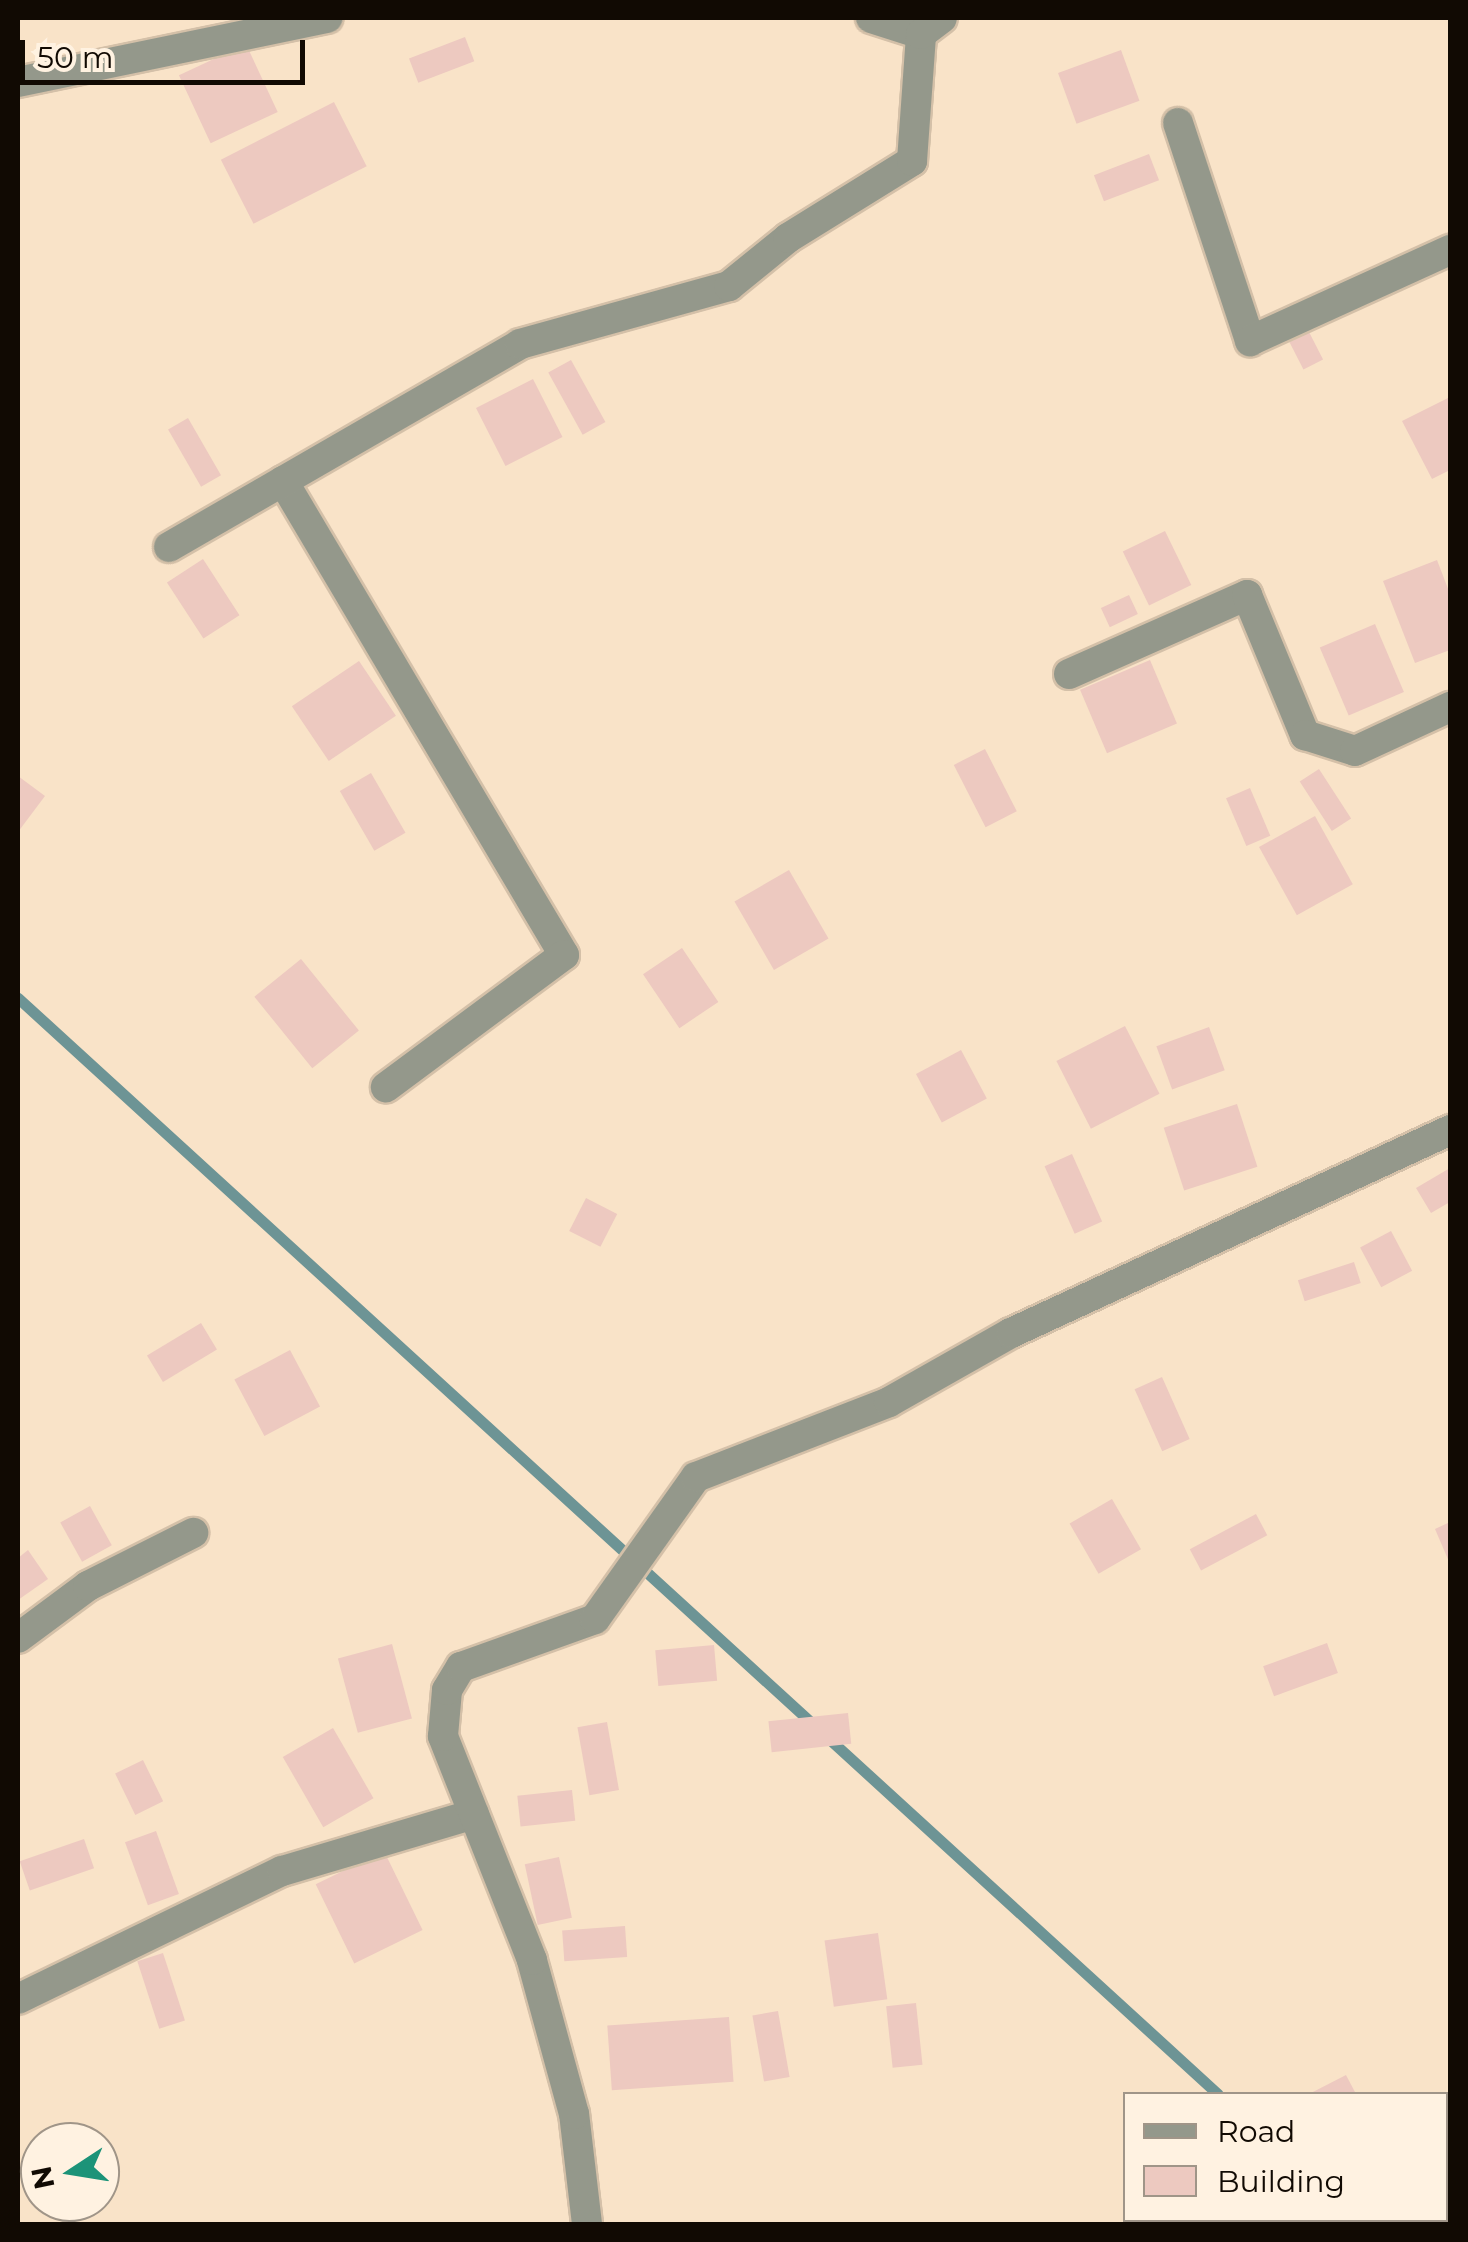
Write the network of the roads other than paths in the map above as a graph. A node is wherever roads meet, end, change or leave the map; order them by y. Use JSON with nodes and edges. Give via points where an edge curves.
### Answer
{"nodes":[{"id":1,"x":327,"y":18,"type":"edge"},
{"id":2,"x":871,"y":18,"type":"edge"},
{"id":3,"x":932,"y":26,"type":"edge"},
{"id":4,"x":18,"y":82,"type":"edge"},
{"id":5,"x":1178,"y":124,"type":"dead end"},
{"id":6,"x":1450,"y":250,"type":"edge"},
{"id":7,"x":283,"y":481,"type":"junction"},
{"id":8,"x":169,"y":547,"type":"dead end"},
{"id":9,"x":1069,"y":674,"type":"dead end"},
{"id":10,"x":1450,"y":707,"type":"edge"},
{"id":11,"x":386,"y":1086,"type":"dead end"},
{"id":12,"x":1450,"y":1130,"type":"edge"},
{"id":13,"x":193,"y":1533,"type":"dead end"},
{"id":14,"x":18,"y":1638,"type":"edge"},
{"id":15,"x":474,"y":1814,"type":"junction"},
{"id":16,"x":18,"y":1999,"type":"edge"},
{"id":17,"x":588,"y":2224,"type":"edge"}],
"edges":[{"from":1,"to":4,"type":"street"},
{"from":2,"to":3,"type":"street"},
{"from":3,"to":7,"type":"street","via":[[912,161],[788,238],[729,286],[520,344]]},
{"from":5,"to":6,"type":"street","via":[[1250,340]]},
{"from":7,"to":8,"type":"street"},
{"from":7,"to":11,"type":"street","via":[[564,954]]},
{"from":9,"to":10,"type":"street","via":[[1247,595],[1305,734],[1355,751]]},
{"from":12,"to":15,"type":"street","via":[[1011,1333],[888,1402],[696,1478],[623,1585],[571,1634],[461,1667],[447,1690],[443,1736]]},
{"from":13,"to":14,"type":"street","via":[[88,1586]]},
{"from":15,"to":16,"type":"street","via":[[282,1871]]},
{"from":15,"to":17,"type":"street","via":[[532,1960],[574,2114]]}]}
